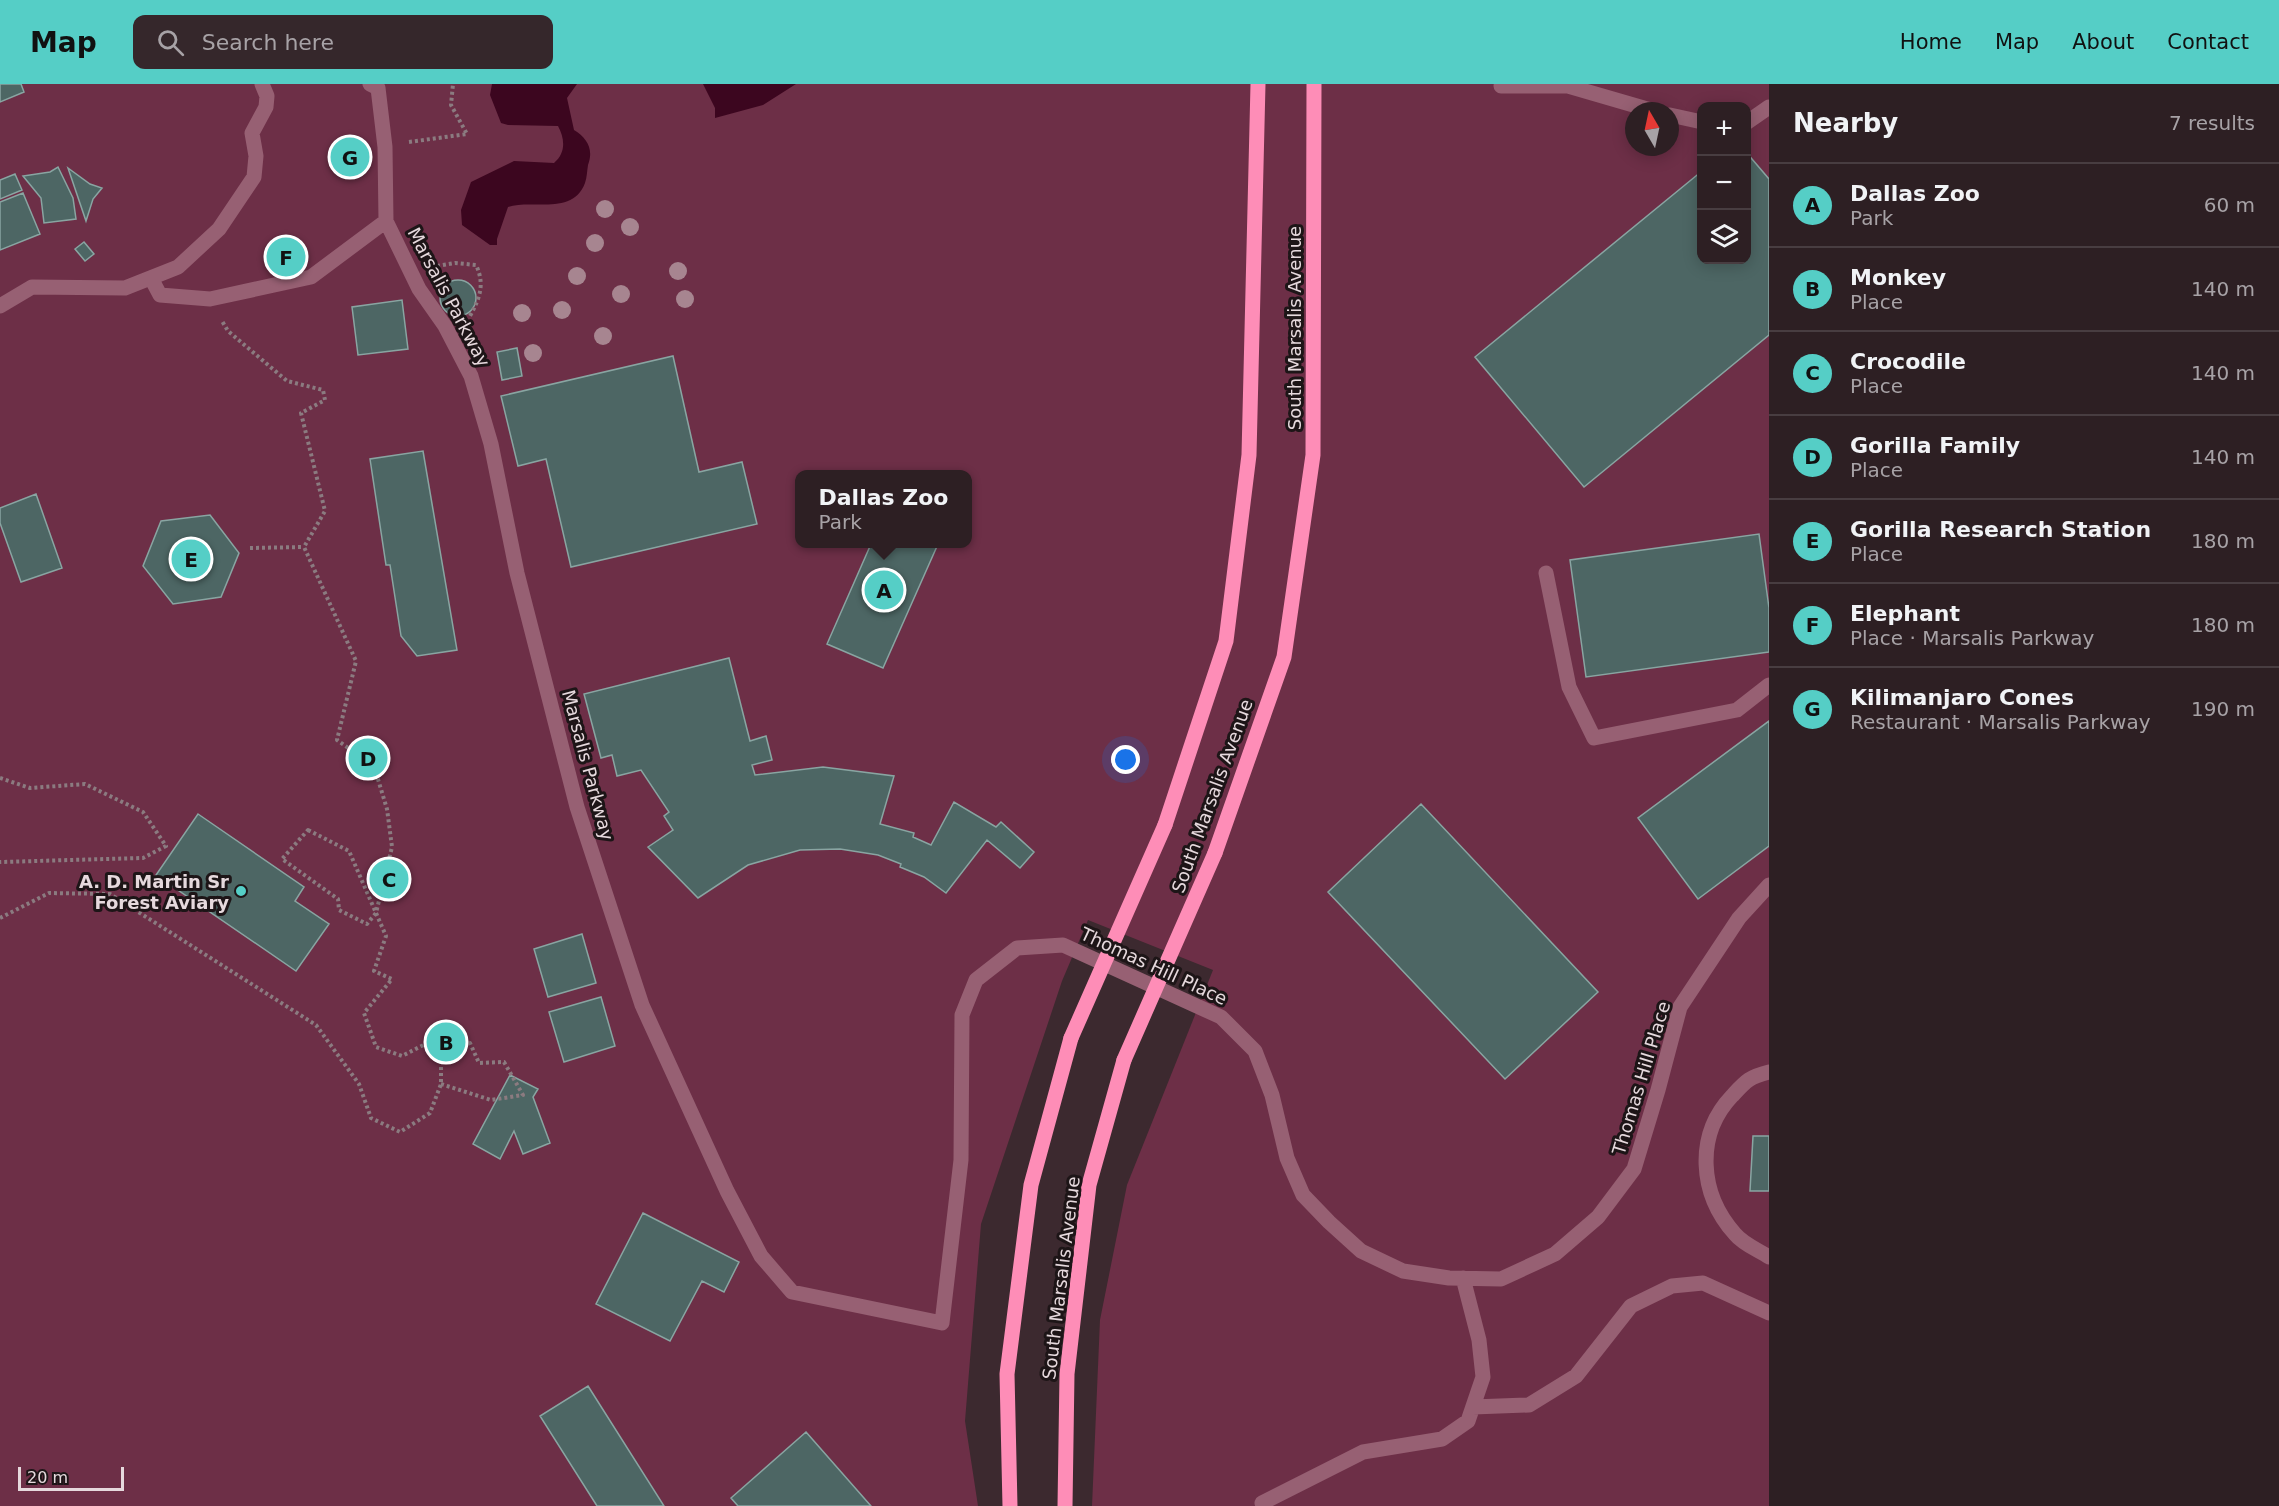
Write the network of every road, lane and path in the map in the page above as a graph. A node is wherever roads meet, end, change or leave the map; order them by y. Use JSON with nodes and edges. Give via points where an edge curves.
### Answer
{"nodes":[{"id":1,"x":262,"y":84,"type":"edge"},
{"id":2,"x":453,"y":84,"type":"edge"},
{"id":3,"x":1258,"y":84,"type":"edge"},
{"id":4,"x":1314,"y":84,"type":"edge"},
{"id":5,"x":377,"y":85,"type":"edge"},
{"id":6,"x":1501,"y":86,"type":"dead end"},
{"id":7,"x":1625,"y":103,"type":"edge"},
{"id":8,"x":1769,"y":107,"type":"edge"},
{"id":9,"x":1679,"y":117,"type":"edge"},
{"id":10,"x":1751,"y":120,"type":"edge"},
{"id":11,"x":1697,"y":121,"type":"edge"},
{"id":12,"x":385,"y":147,"type":"junction"},
{"id":13,"x":386,"y":221,"type":"junction"},
{"id":14,"x":412,"y":270,"type":"junction"},
{"id":15,"x":151,"y":278,"type":"junction"},
{"id":16,"x":210,"y":299,"type":"junction"},
{"id":17,"x":0,"y":306,"type":"edge"},
{"id":18,"x":446,"y":328,"type":"junction"},
{"id":19,"x":304,"y":547,"type":"junction"},
{"id":20,"x":250,"y":548,"type":"dead end"},
{"id":21,"x":1546,"y":573,"type":"dead end"},
{"id":22,"x":1769,"y":685,"type":"edge"},
{"id":23,"x":0,"y":778,"type":"edge"},
{"id":24,"x":0,"y":862,"type":"edge"},
{"id":25,"x":1769,"y":885,"type":"edge"},
{"id":26,"x":376,"y":913,"type":"junction"},
{"id":27,"x":0,"y":918,"type":"edge"},
{"id":28,"x":441,"y":1036,"type":"junction"},
{"id":29,"x":1769,"y":1072,"type":"edge"},
{"id":30,"x":441,"y":1084,"type":"junction"},
{"id":31,"x":1769,"y":1257,"type":"edge"},
{"id":32,"x":1463,"y":1278,"type":"junction"},
{"id":33,"x":1769,"y":1313,"type":"edge"},
{"id":34,"x":942,"y":1323,"type":"joint"},
{"id":35,"x":1473,"y":1407,"type":"junction"},
{"id":36,"x":1262,"y":1503,"type":"dead end"},
{"id":37,"x":1010,"y":1506,"type":"edge"},
{"id":38,"x":1065,"y":1506,"type":"edge"}],
"edges":[{"from":1,"to":15,"type":"street","via":[[267,96],[266,107],[252,133],[254,177],[219,229],[178,267]]},
{"from":2,"to":12,"type":"path","via":[[451,105],[467,134]]},
{"from":3,"to":37,"type":"main road","name":"South Marsalis Avenue","bridge":true,"via":[[1249,455],[1226,641],[1166,825],[1071,1038],[1031,1185],[1007,1374]]},
{"from":4,"to":38,"type":"main road","name":"South Marsalis Avenue","bridge":true,"via":[[1313,454],[1284,657],[1215,852],[1124,1060],[1089,1185],[1067,1374]]},
{"from":5,"to":12,"type":"street","name":"Marsalis Parkway"},
{"from":6,"to":7,"type":"street","via":[[1568,86]]},
{"from":8,"to":10,"type":"street"},
{"from":9,"to":11,"type":"street"},
{"from":12,"to":13,"type":"street","name":"Marsalis Parkway"},
{"from":13,"to":14,"type":"street","name":"Marsalis Parkway"},
{"from":13,"to":16,"type":"street","via":[[311,277]]},
{"from":14,"to":18,"type":"street","name":"Marsalis Parkway","via":[[419,289]]},
{"from":14,"to":18,"type":"path","via":[[455,263],[476,265],[482,279],[476,305],[468,319]]},
{"from":15,"to":16,"type":"street","via":[[160,295]]},
{"from":15,"to":17,"type":"street","via":[[125,288],[32,287]]},
{"from":16,"to":19,"type":"path","via":[[228,331],[287,381],[323,390],[325,400],[301,413],[325,511]]},
{"from":18,"to":34,"type":"street","name":"Marsalis Parkway","via":[[471,376],[491,444],[518,573],[577,807],[642,1005],[728,1191],[761,1256],[792,1293]]},
{"from":19,"to":20,"type":"path"},
{"from":19,"to":26,"type":"path","via":[[356,661],[337,740],[374,766],[387,809],[392,847]]},
{"from":21,"to":22,"type":"street","via":[[1569,687],[1594,738],[1737,710]]},
{"from":23,"to":24,"type":"path","via":[[30,788],[85,784],[143,812],[166,846],[143,858]]},
{"from":25,"to":32,"type":"street","name":"Thomas Hill Place","via":[[1739,918],[1680,1007],[1634,1169],[1598,1217],[1555,1254],[1501,1280]]},
{"from":26,"to":26,"type":"path","via":[[349,851],[308,830],[282,859],[338,899],[339,910],[367,924]]},
{"from":26,"to":28,"type":"path","via":[[386,936],[374,971],[392,979],[364,1013],[376,1047],[402,1056]]},
{"from":27,"to":30,"type":"path","via":[[49,893],[110,894],[316,1025],[359,1084],[371,1118],[400,1132],[430,1113]]},
{"from":28,"to":30,"type":"path"},
{"from":28,"to":30,"type":"path","via":[[470,1043],[479,1063],[504,1062],[523,1095],[491,1100]]},
{"from":29,"to":31,"type":"street","via":[[1750,1076],[1718,1111],[1706,1145],[1705,1173],[1717,1207],[1735,1235]]},
{"from":32,"to":34,"type":"street","name":"Thomas Hill Place","via":[[1403,1271],[1361,1251],[1303,1195],[1287,1158],[1272,1095],[1255,1052],[1221,1017],[1063,945],[1017,948],[976,980],[962,1015],[961,1160]]},
{"from":32,"to":35,"type":"street","via":[[1479,1340],[1483,1377]]},
{"from":33,"to":35,"type":"street","via":[[1703,1282],[1672,1286],[1631,1306],[1575,1376],[1529,1405]]},
{"from":35,"to":36,"type":"street","via":[[1468,1421],[1442,1439],[1363,1452]]}]}
